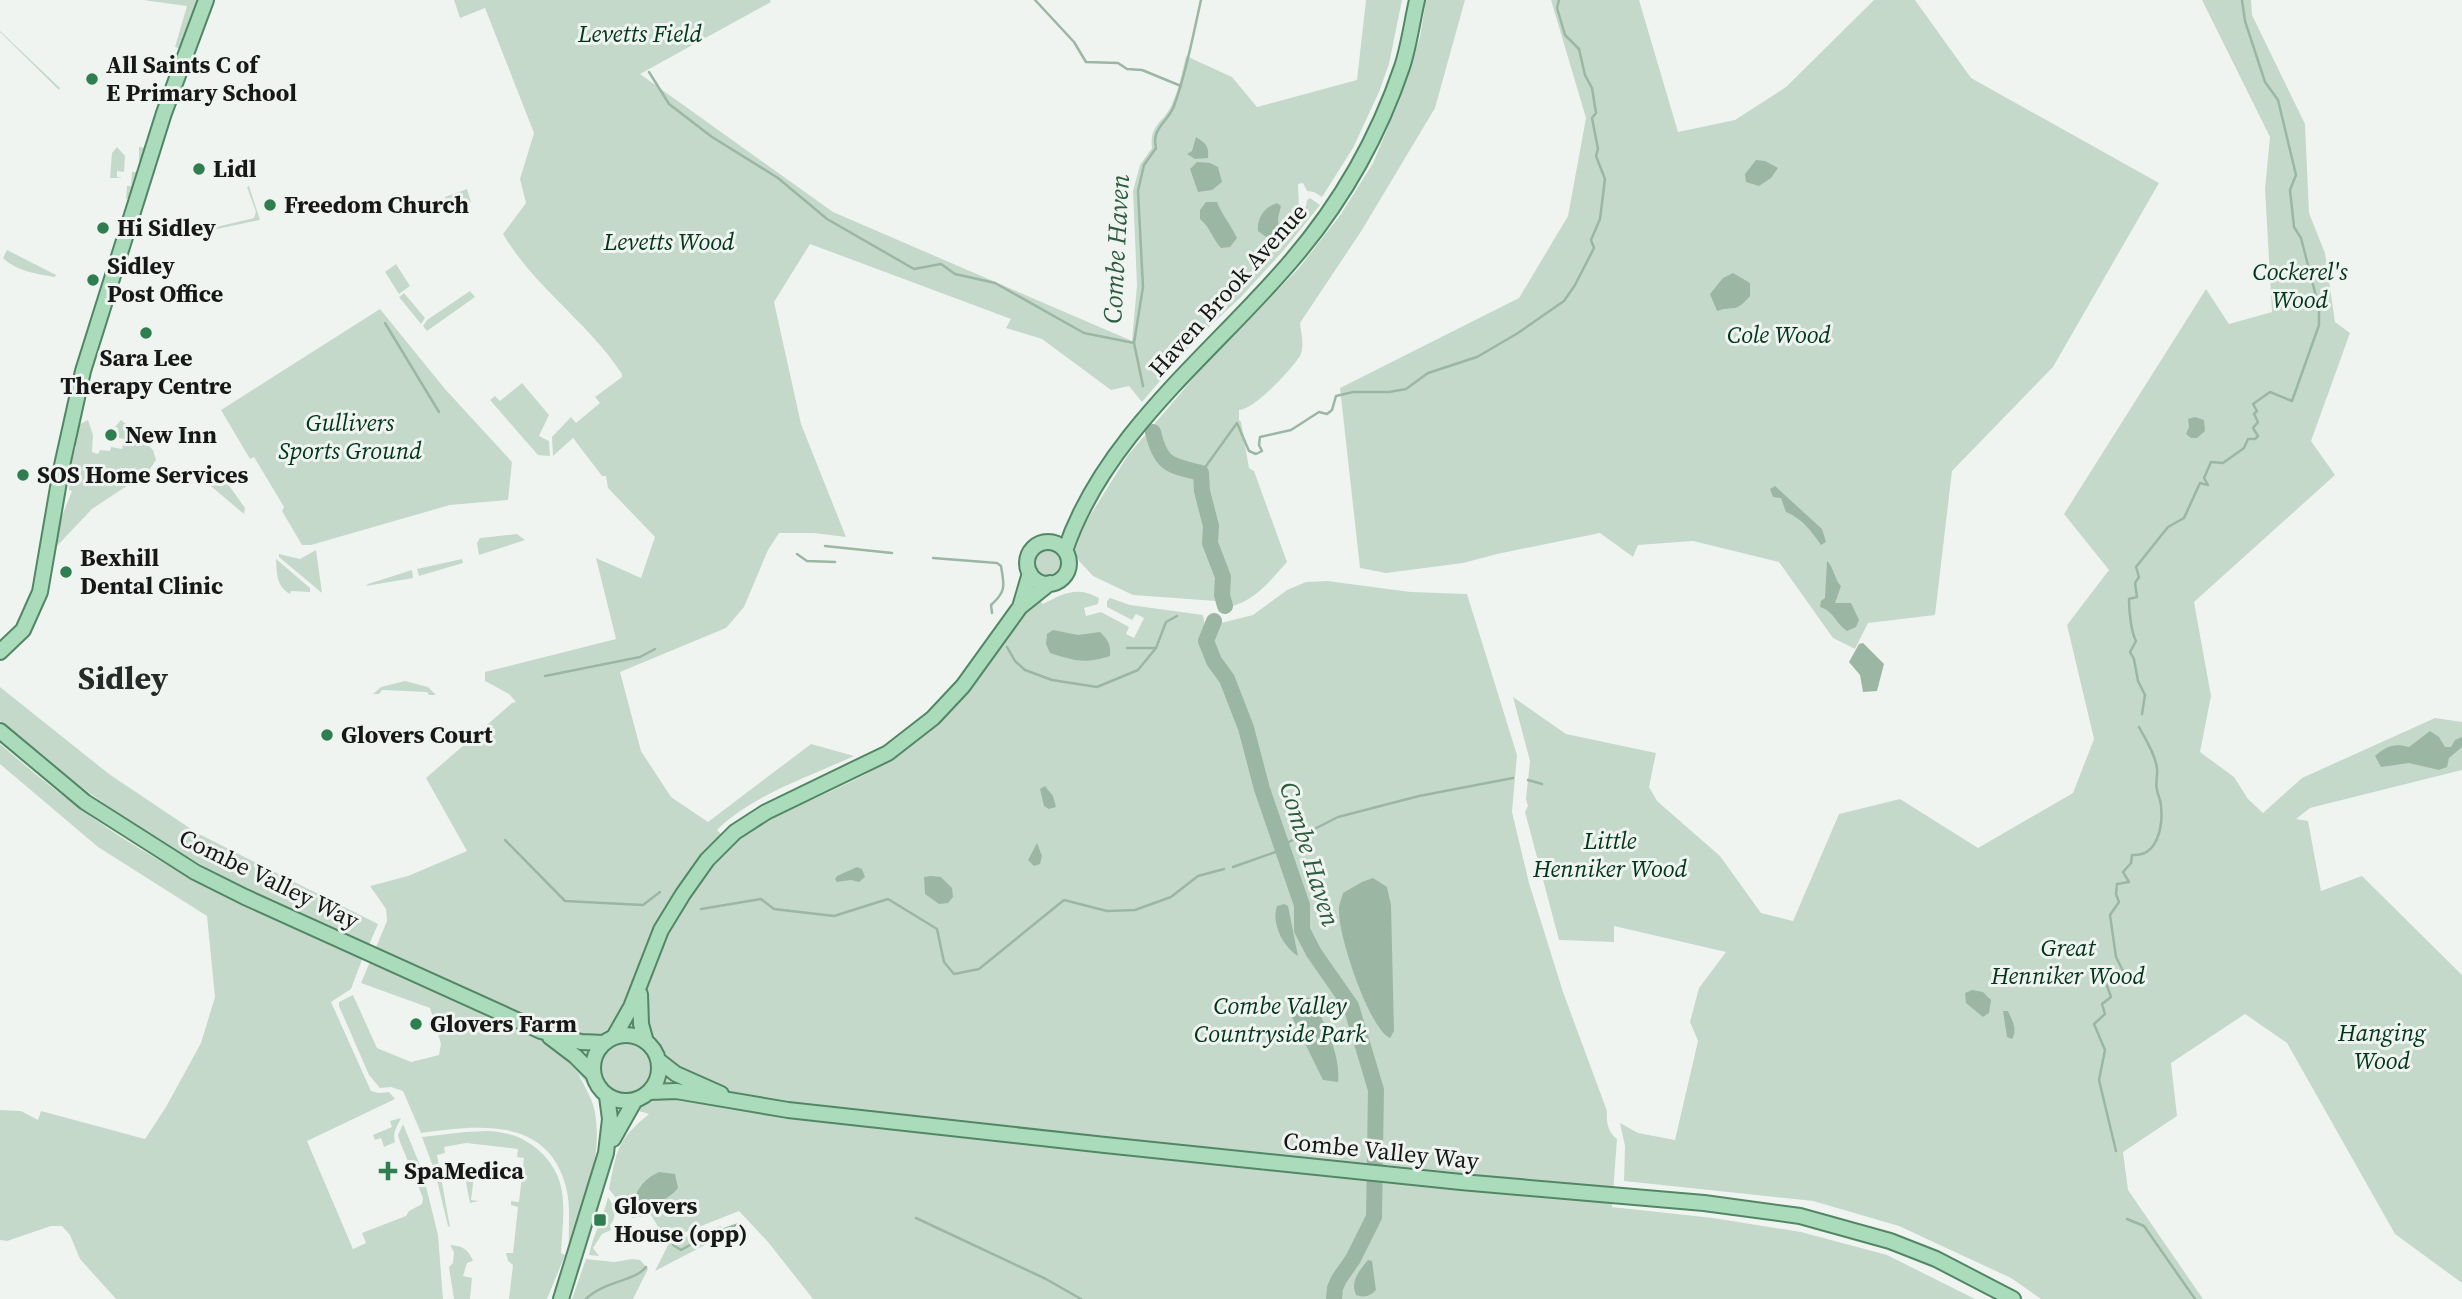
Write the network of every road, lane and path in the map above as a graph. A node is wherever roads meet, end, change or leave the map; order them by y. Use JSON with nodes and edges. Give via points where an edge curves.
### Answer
{"nodes":[{"id":1,"x":206,"y":0,"type":"edge"},
{"id":2,"x":1416,"y":0,"type":"edge"},
{"id":3,"x":1076,"y":519,"type":"junction"},
{"id":4,"x":1051,"y":542,"type":"junction"},
{"id":5,"x":1065,"y":551,"type":"junction"},
{"id":6,"x":1030,"y":573,"type":"junction"},
{"id":7,"x":1050,"y":583,"type":"junction"},
{"id":8,"x":1020,"y":607,"type":"junction"},
{"id":9,"x":0,"y":652,"type":"edge"},
{"id":10,"x":0,"y":731,"type":"edge"},
{"id":11,"x":640,"y":986,"type":"junction"},
{"id":12,"x":541,"y":1031,"type":"junction"},
{"id":13,"x":609,"y":1040,"type":"junction"},
{"id":14,"x":646,"y":1042,"type":"junction"},
{"id":15,"x":658,"y":1060,"type":"junction"},
{"id":16,"x":593,"y":1074,"type":"junction"},
{"id":17,"x":649,"y":1092,"type":"junction"},
{"id":18,"x":607,"y":1096,"type":"junction"},
{"id":19,"x":731,"y":1098,"type":"junction"},
{"id":20,"x":635,"y":1100,"type":"junction"},
{"id":21,"x":606,"y":1153,"type":"junction"},
{"id":22,"x":561,"y":1299,"type":"edge"},
{"id":23,"x":2013,"y":1299,"type":"edge"}],
"edges":[{"from":1,"to":9,"type":"main road","via":[[157,133],[83,371],[40,592],[23,630]]},
{"from":2,"to":3,"type":"main road","name":"Haven Brook Avenue","via":[[1392,94],[1338,200],[1292,260],[1161,400]]},
{"from":3,"to":4,"type":"main road","name":"Haven Brook Avenue"},
{"from":3,"to":5,"type":"main road","name":"Haven Brook Avenue"},
{"from":4,"to":5,"type":"main road"},
{"from":4,"to":6,"type":"main road","via":[[1032,550]]},
{"from":5,"to":7,"type":"main road","via":[[1069,562],[1066,574]]},
{"from":6,"to":7,"type":"main road","via":[[1038,581]]},
{"from":6,"to":8,"type":"main road"},
{"from":7,"to":8,"type":"main road"},
{"from":8,"to":11,"type":"main road","via":[[963,687],[914,734],[888,753],[766,812],[735,832],[683,894],[661,930]]},
{"from":10,"to":12,"type":"main road","name":"Combe Valley Way","via":[[86,802],[195,872]]},
{"from":11,"to":13,"type":"main road","via":[[624,1022]]},
{"from":11,"to":14,"type":"main road"},
{"from":12,"to":13,"type":"main road","name":"Combe Valley Way","via":[[581,1042]]},
{"from":12,"to":16,"type":"main road","name":"Combe Valley Way"},
{"from":13,"to":14,"type":"main road","via":[[630,1036]]},
{"from":13,"to":16,"type":"main road","via":[[594,1057]]},
{"from":14,"to":15,"type":"main road"},
{"from":15,"to":17,"type":"main road","via":[[657,1077]]},
{"from":15,"to":19,"type":"main road","name":"Combe Valley Way","via":[[676,1074]]},
{"from":16,"to":18,"type":"main road"},
{"from":17,"to":19,"type":"main road","name":"Combe Valley Way"},
{"from":17,"to":20,"type":"main road"},
{"from":18,"to":20,"type":"main road","via":[[624,1102]]},
{"from":18,"to":21,"type":"main road"},
{"from":19,"to":23,"type":"main road","name":"Combe Valley Way","via":[[788,1110],[1800,1216],[1913,1250]]},
{"from":20,"to":21,"type":"main road"},
{"from":21,"to":22,"type":"main road"}]}
